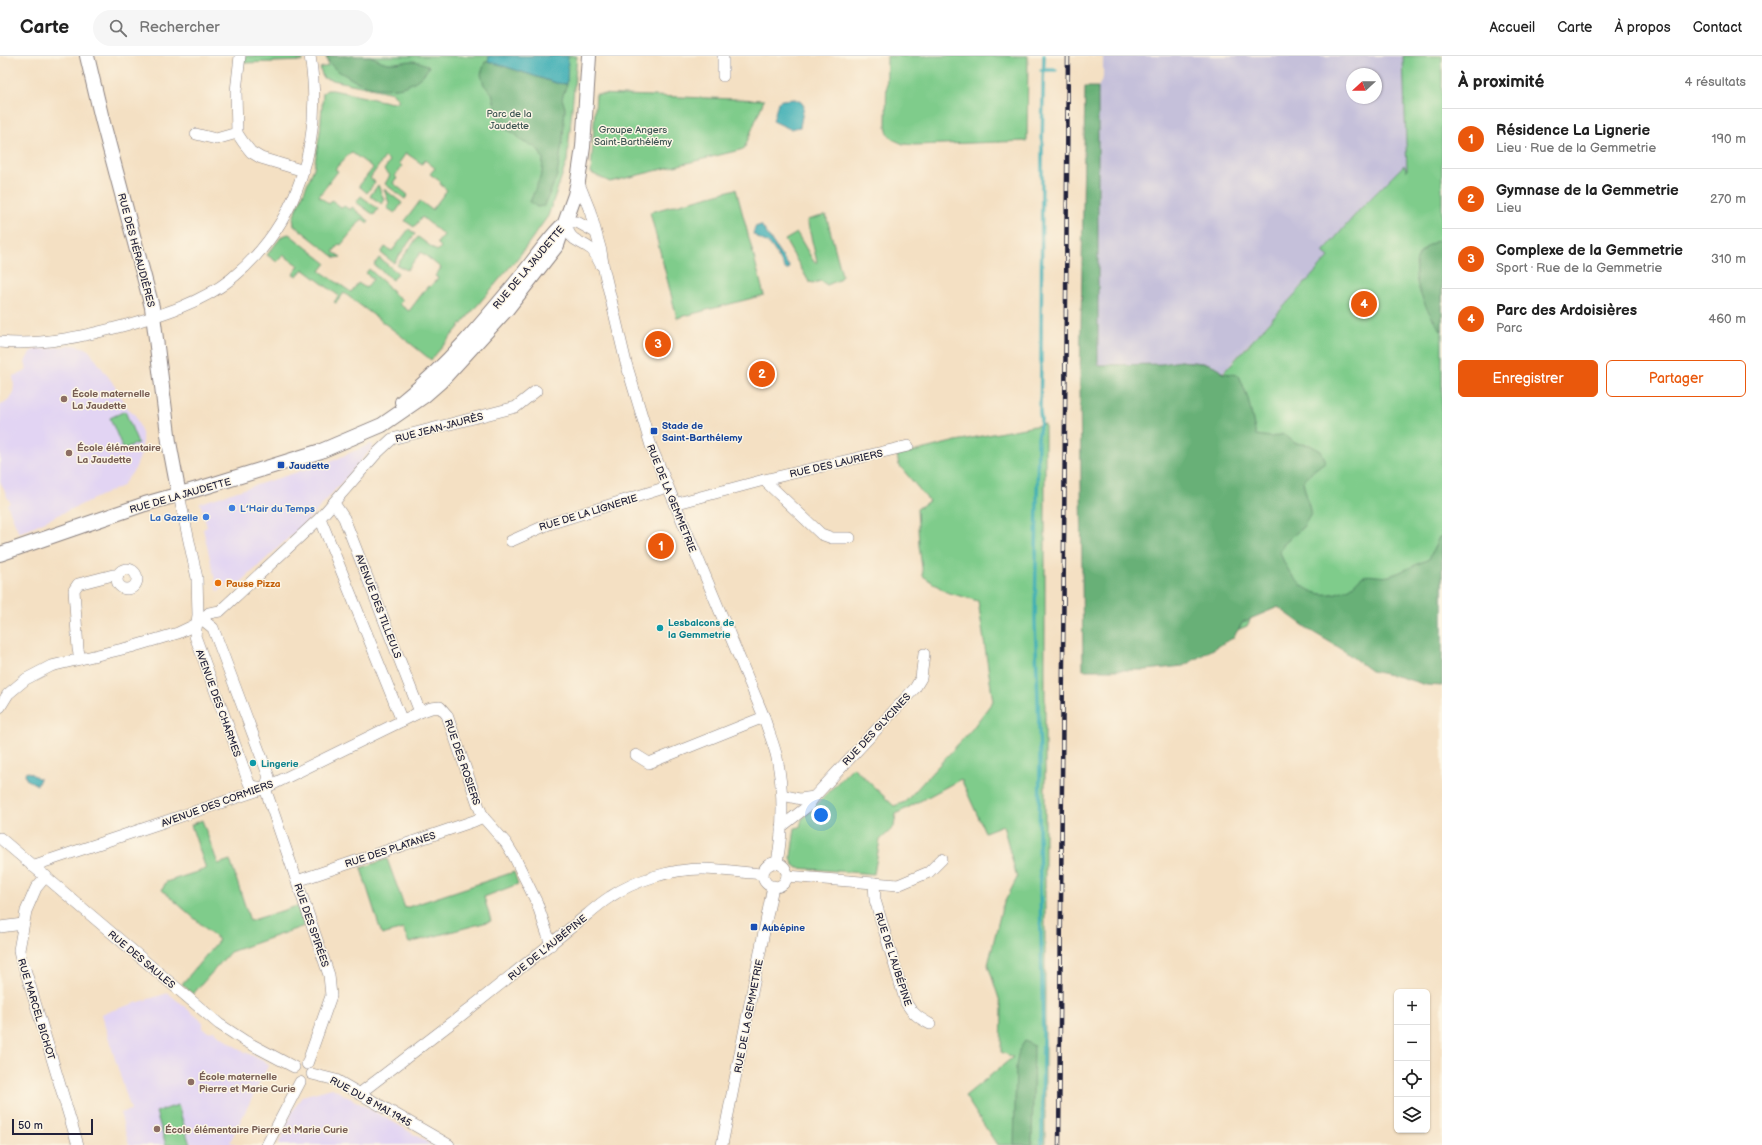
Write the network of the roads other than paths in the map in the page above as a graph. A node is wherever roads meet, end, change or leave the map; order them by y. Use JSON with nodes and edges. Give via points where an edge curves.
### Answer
{"nodes":[{"id":1,"x":87,"y":56,"type":"edge"},
{"id":2,"x":240,"y":56,"type":"edge"},
{"id":3,"x":310,"y":56,"type":"edge"},
{"id":4,"x":589,"y":56,"type":"edge"},
{"id":5,"x":724,"y":56,"type":"edge"},
{"id":6,"x":723,"y":76,"type":"dead end"},
{"id":7,"x":237,"y":132,"type":"junction"},
{"id":8,"x":196,"y":134,"type":"dead end"},
{"id":9,"x":304,"y":171,"type":"junction"},
{"id":10,"x":578,"y":181,"type":"junction"},
{"id":11,"x":565,"y":222,"type":"junction"},
{"id":12,"x":595,"y":232,"type":"junction"},
{"id":13,"x":575,"y":240,"type":"junction"},
{"id":14,"x":557,"y":245,"type":"junction"},
{"id":15,"x":604,"y":270,"type":"junction"},
{"id":16,"x":154,"y":316,"type":"junction"},
{"id":17,"x":0,"y":342,"type":"edge"},
{"id":18,"x":536,"y":391,"type":"dead end"},
{"id":19,"x":359,"y":436,"type":"junction"},
{"id":20,"x":908,"y":446,"type":"dead end"},
{"id":21,"x":764,"y":480,"type":"junction"},
{"id":22,"x":667,"y":487,"type":"junction"},
{"id":23,"x":179,"y":495,"type":"junction"},
{"id":24,"x":334,"y":503,"type":"junction"},
{"id":25,"x":674,"y":504,"type":"junction"},
{"id":26,"x":320,"y":518,"type":"junction"},
{"id":27,"x":850,"y":538,"type":"dead end"},
{"id":28,"x":511,"y":541,"type":"dead end"},
{"id":29,"x":0,"y":554,"type":"edge"},
{"id":30,"x":118,"y":576,"type":"dead end"},
{"id":31,"x":197,"y":578,"type":"junction"},
{"id":32,"x":203,"y":619,"type":"junction"},
{"id":33,"x":924,"y":654,"type":"dead end"},
{"id":34,"x":80,"y":658,"type":"junction"},
{"id":35,"x":440,"y":707,"type":"joint"},
{"id":36,"x":0,"y":708,"type":"edge"},
{"id":37,"x":420,"y":712,"type":"junction"},
{"id":38,"x":764,"y":717,"type":"junction"},
{"id":39,"x":402,"y":721,"type":"junction"},
{"id":40,"x":636,"y":755,"type":"dead end"},
{"id":41,"x":265,"y":788,"type":"junction"},
{"id":42,"x":782,"y":795,"type":"junction"},
{"id":43,"x":814,"y":797,"type":"junction"},
{"id":44,"x":483,"y":817,"type":"junction"},
{"id":45,"x":781,"y":827,"type":"junction"},
{"id":46,"x":0,"y":838,"type":"edge"},
{"id":47,"x":942,"y":859,"type":"dead end"},
{"id":48,"x":777,"y":863,"type":"junction"},
{"id":49,"x":32,"y":866,"type":"junction"},
{"id":50,"x":763,"y":874,"type":"junction"},
{"id":51,"x":46,"y":876,"type":"junction"},
{"id":52,"x":787,"y":876,"type":"junction"},
{"id":53,"x":297,"y":881,"type":"junction"},
{"id":54,"x":874,"y":883,"type":"junction"},
{"id":55,"x":773,"y":886,"type":"junction"},
{"id":56,"x":23,"y":924,"type":"junction"},
{"id":57,"x":0,"y":927,"type":"edge"},
{"id":58,"x":551,"y":945,"type":"junction"},
{"id":59,"x":930,"y":1024,"type":"dead end"},
{"id":60,"x":307,"y":1064,"type":"junction"},
{"id":61,"x":294,"y":1067,"type":"junction"},
{"id":62,"x":312,"y":1074,"type":"junction"},
{"id":63,"x":300,"y":1082,"type":"junction"},
{"id":64,"x":359,"y":1094,"type":"junction"},
{"id":65,"x":78,"y":1145,"type":"edge"},
{"id":66,"x":267,"y":1145,"type":"edge"},
{"id":67,"x":449,"y":1145,"type":"edge"},
{"id":68,"x":722,"y":1145,"type":"edge"}],
"edges":[{"from":1,"to":16,"type":"street","name":"RUE DES HÉRAUDIÈRES"},
{"from":2,"to":7,"type":"street","via":[[236,91]]},
{"from":3,"to":9,"type":"street","via":[[315,98],[313,131]]},
{"from":4,"to":10,"type":"street","via":[[583,148]]},
{"from":5,"to":6,"type":"street"},
{"from":7,"to":8,"type":"street","via":[[216,139]]},
{"from":7,"to":9,"type":"street","via":[[251,152]]},
{"from":9,"to":16,"type":"street","via":[[290,205],[276,229],[249,261],[213,291]]},
{"from":10,"to":11,"type":"street","via":[[576,195]]},
{"from":10,"to":12,"type":"street","name":"RUE DE LA GEMMETRIE"},
{"from":11,"to":12,"type":"street","via":[[576,222]]},
{"from":11,"to":13,"type":"street","name":"RUE DE LA GEMMETRIE","via":[[568,234]]},
{"from":11,"to":14,"type":"street","name":"RUE DE LA JAUDETTE"},
{"from":11,"to":19,"type":"street","name":"RUE DE LA JAUDETTE","via":[[438,371]]},
{"from":12,"to":15,"type":"street","name":"RUE DE LA GEMMETRIE","via":[[602,251]]},
{"from":13,"to":14,"type":"street"},
{"from":13,"to":15,"type":"street","name":"RUE DE LA GEMMETRIE","via":[[592,250]]},
{"from":14,"to":19,"type":"street","name":"RUE DE LA JAUDETTE","via":[[507,309],[440,382],[403,412]]},
{"from":15,"to":22,"type":"street","name":"RUE DE LA GEMMETRIE","via":[[630,376],[651,446]]},
{"from":16,"to":17,"type":"street","via":[[118,328],[72,337],[48,341]]},
{"from":16,"to":23,"type":"street","name":"RUE DES HÉRAUDIÈRES","via":[[169,442]]},
{"from":18,"to":24,"type":"street","name":"RUE JEAN-JAURÈS","via":[[516,406],[392,439]]},
{"from":19,"to":23,"type":"street","name":"RUE DE LA JAUDETTE","via":[[321,452]]},
{"from":20,"to":21,"type":"street","name":"RUE DES LAURIERS"},
{"from":21,"to":25,"type":"street","name":"RUE DES LAURIERS"},
{"from":21,"to":27,"type":"street","via":[[821,534],[832,538]]},
{"from":22,"to":25,"type":"street","name":"RUE DE LA GEMMETRIE"},
{"from":22,"to":28,"type":"street","name":"RUE DE LA LIGNERIE","via":[[549,524]]},
{"from":23,"to":29,"type":"street","name":"RUE DE LA JAUDETTE","via":[[145,504]]},
{"from":23,"to":31,"type":"street","name":"AVENUE DES CHARMES"},
{"from":24,"to":26,"type":"street","name":"RUE JEAN-JAURÈS"},
{"from":24,"to":37,"type":"street","name":"AVENUE DES TILLEULS","via":[[344,518]]},
{"from":25,"to":38,"type":"street","name":"RUE DE LA GEMMETRIE"},
{"from":26,"to":32,"type":"street","name":"RUE JEAN-JAURÈS","via":[[225,607]]},
{"from":26,"to":39,"type":"street"},
{"from":30,"to":34,"type":"street","via":[[110,575],[78,584],[73,592]]},
{"from":31,"to":32,"type":"street","name":"AVENUE DES CHARMES"},
{"from":31,"to":32,"type":"street","name":"AVENUE DES CHARMES"},
{"from":32,"to":34,"type":"street","name":"RUE JEAN-JAURÈS","via":[[178,633]]},
{"from":32,"to":41,"type":"street","name":"AVENUE DES CHARMES","via":[[214,628],[269,777]]},
{"from":32,"to":41,"type":"street","name":"AVENUE DES CHARMES","via":[[194,636],[250,784]]},
{"from":33,"to":43,"type":"street","name":"RUE DES GLYCINES","via":[[921,678],[914,688]]},
{"from":34,"to":36,"type":"street","name":"RUE JEAN-JAURÈS","via":[[37,672],[8,694]]},
{"from":35,"to":37,"type":"street","name":"AVENUE DES CORMIERS"},
{"from":35,"to":44,"type":"street","name":"RUE DES ROSIERS","via":[[447,715]]},
{"from":37,"to":39,"type":"street","name":"AVENUE DES CORMIERS"},
{"from":38,"to":40,"type":"street","via":[[649,763]]},
{"from":38,"to":42,"type":"street","name":"RUE DE LA GEMMETRIE","via":[[777,758]]},
{"from":39,"to":41,"type":"street","name":"AVENUE DES CORMIERS"},
{"from":41,"to":49,"type":"street","name":"AVENUE DES CORMIERS"},
{"from":41,"to":53,"type":"street","name":"RUE DES SPIRÉES"},
{"from":42,"to":43,"type":"street","via":[[800,799]]},
{"from":42,"to":45,"type":"street","name":"RUE DE LA GEMMETRIE"},
{"from":43,"to":45,"type":"street","name":"RUE DES GLYCINES","via":[[808,806]]},
{"from":44,"to":53,"type":"street","name":"RUE DES PLATANES"},
{"from":44,"to":58,"type":"street","name":"RUE DES ROSIERS","via":[[514,856],[537,903]]},
{"from":45,"to":48,"type":"street","name":"RUE DE LA GEMMETRIE"},
{"from":46,"to":49,"type":"street","name":"RUE DES SAULES"},
{"from":47,"to":54,"type":"street","via":[[929,872],[898,885]]},
{"from":48,"to":50,"type":"street","via":[[769,864]]},
{"from":48,"to":52,"type":"street","via":[[786,869]]},
{"from":49,"to":51,"type":"street","name":"RUE DES SAULES"},
{"from":50,"to":55,"type":"street","via":[[765,881]]},
{"from":50,"to":58,"type":"street","name":"RUE DE L’AUBÉPINE","via":[[703,869],[644,881],[610,897]]},
{"from":51,"to":56,"type":"street","name":"RUE MARCEL BICHOT","via":[[30,898]]},
{"from":51,"to":61,"type":"street","name":"RUE DES SAULES","via":[[219,1024]]},
{"from":52,"to":54,"type":"street"},
{"from":52,"to":55,"type":"street","via":[[781,885]]},
{"from":53,"to":60,"type":"street","name":"RUE DES SPIRÉES","via":[[331,986],[331,996]]},
{"from":54,"to":59,"type":"street","name":"RUE DE L’AUBÉPINE","via":[[875,900],[906,1003],[918,1018]]},
{"from":55,"to":68,"type":"street","name":"RUE DE LA GEMMETRIE"},
{"from":56,"to":57,"type":"street"},
{"from":56,"to":65,"type":"street","name":"RUE MARCEL BICHOT","via":[[20,955]]},
{"from":58,"to":64,"type":"street","name":"RUE DE L’AUBÉPINE"},
{"from":60,"to":61,"type":"street","via":[[299,1063]]},
{"from":60,"to":62,"type":"street"},
{"from":61,"to":63,"type":"street","via":[[293,1076]]},
{"from":62,"to":63,"type":"street","via":[[308,1081]]},
{"from":62,"to":64,"type":"street","name":"RUE DU 8 MAI 1945","via":[[336,1080]]},
{"from":63,"to":66,"type":"street"},
{"from":64,"to":67,"type":"street","name":"RUE DU 8 MAI 1945"}]}
